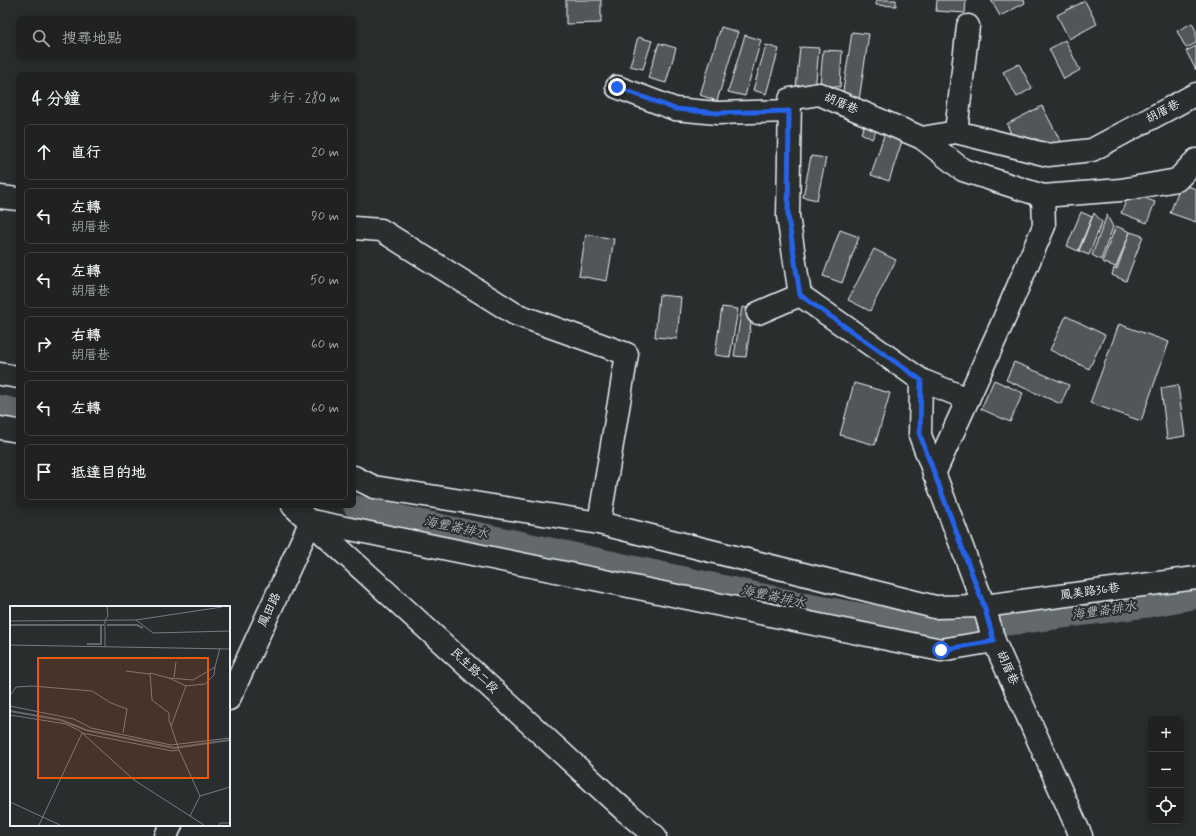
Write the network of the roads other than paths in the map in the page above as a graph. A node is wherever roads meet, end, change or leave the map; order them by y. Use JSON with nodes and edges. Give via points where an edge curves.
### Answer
{"nodes":[{"id":1,"x":968,"y":26,"type":"dead end"},
{"id":2,"x":617,"y":87,"type":"dead end"},
{"id":3,"x":1196,"y":94,"type":"edge"},
{"id":4,"x":789,"y":111,"type":"junction"},
{"id":5,"x":956,"y":132,"type":"junction"},
{"id":6,"x":922,"y":138,"type":"junction"},
{"id":7,"x":1196,"y":160,"type":"edge"},
{"id":8,"x":1043,"y":196,"type":"junction"},
{"id":9,"x":0,"y":197,"type":"edge"},
{"id":10,"x":16,"y":199,"type":"edge"},
{"id":11,"x":356,"y":228,"type":"edge"},
{"id":12,"x":800,"y":295,"type":"junction"},
{"id":13,"x":758,"y":313,"type":"dead end"},
{"id":14,"x":0,"y":374,"type":"edge"},
{"id":15,"x":16,"y":377,"type":"edge"},
{"id":16,"x":921,"y":380,"type":"junction"},
{"id":17,"x":968,"y":399,"type":"junction"},
{"id":18,"x":0,"y":428,"type":"edge"},
{"id":19,"x":16,"y":431,"type":"edge"},
{"id":20,"x":934,"y":474,"type":"junction"},
{"id":21,"x":356,"y":478,"type":"edge"},
{"id":22,"x":295,"y":508,"type":"edge"},
{"id":23,"x":311,"y":521,"type":"junction"},
{"id":24,"x":599,"y":523,"type":"junction"},
{"id":25,"x":1196,"y":578,"type":"edge"},
{"id":26,"x":984,"y":606,"type":"junction"},
{"id":27,"x":994,"y":640,"type":"junction"},
{"id":28,"x":230,"y":697,"type":"edge"},
{"id":29,"x":171,"y":826,"type":"edge"},
{"id":30,"x":166,"y":836,"type":"edge"},
{"id":31,"x":655,"y":836,"type":"edge"},
{"id":32,"x":1081,"y":836,"type":"edge"}],
"edges":[{"from":1,"to":5,"type":"street"},
{"from":2,"to":4,"type":"street","via":[[675,109],[717,113]]},
{"from":3,"to":5,"type":"street","name":"胡厝巷","via":[[1092,150],[1048,155]]},
{"from":4,"to":6,"type":"street","name":"胡厝巷","via":[[790,99],[819,94]]},
{"from":4,"to":12,"type":"street","via":[[788,216]]},
{"from":5,"to":6,"type":"street","name":"胡厝巷"},
{"from":6,"to":8,"type":"street","name":"胡厝巷","via":[[963,170]]},
{"from":7,"to":8,"type":"street","name":"胡厝巷","via":[[1177,180],[1121,190]]},
{"from":8,"to":17,"type":"street","via":[[1044,226]]},
{"from":9,"to":10,"type":"street"},
{"from":11,"to":24,"type":"street","via":[[381,230],[515,314],[627,354]]},
{"from":12,"to":13,"type":"street"},
{"from":12,"to":16,"type":"street"},
{"from":14,"to":15,"type":"street"},
{"from":16,"to":17,"type":"street"},
{"from":16,"to":20,"type":"street","name":"胡厝巷","via":[[920,435]]},
{"from":17,"to":20,"type":"street"},
{"from":18,"to":19,"type":"street"},
{"from":20,"to":26,"type":"street","name":"胡厝巷"},
{"from":21,"to":24,"type":"street","name":"鳳美路36巷","via":[[374,487]]},
{"from":22,"to":23,"type":"street","name":"民生路二段"},
{"from":23,"to":27,"type":"street","via":[[941,650]]},
{"from":23,"to":28,"type":"street","name":"鳳田路"},
{"from":23,"to":31,"type":"street","name":"民生路二段"},
{"from":24,"to":26,"type":"street","name":"鳳美路36巷","via":[[935,608]]},
{"from":25,"to":26,"type":"street","name":"鳳美路36巷"},
{"from":26,"to":27,"type":"street","name":"胡厝巷"},
{"from":27,"to":32,"type":"street","name":"胡厝巷"},
{"from":29,"to":30,"type":"street"}]}
